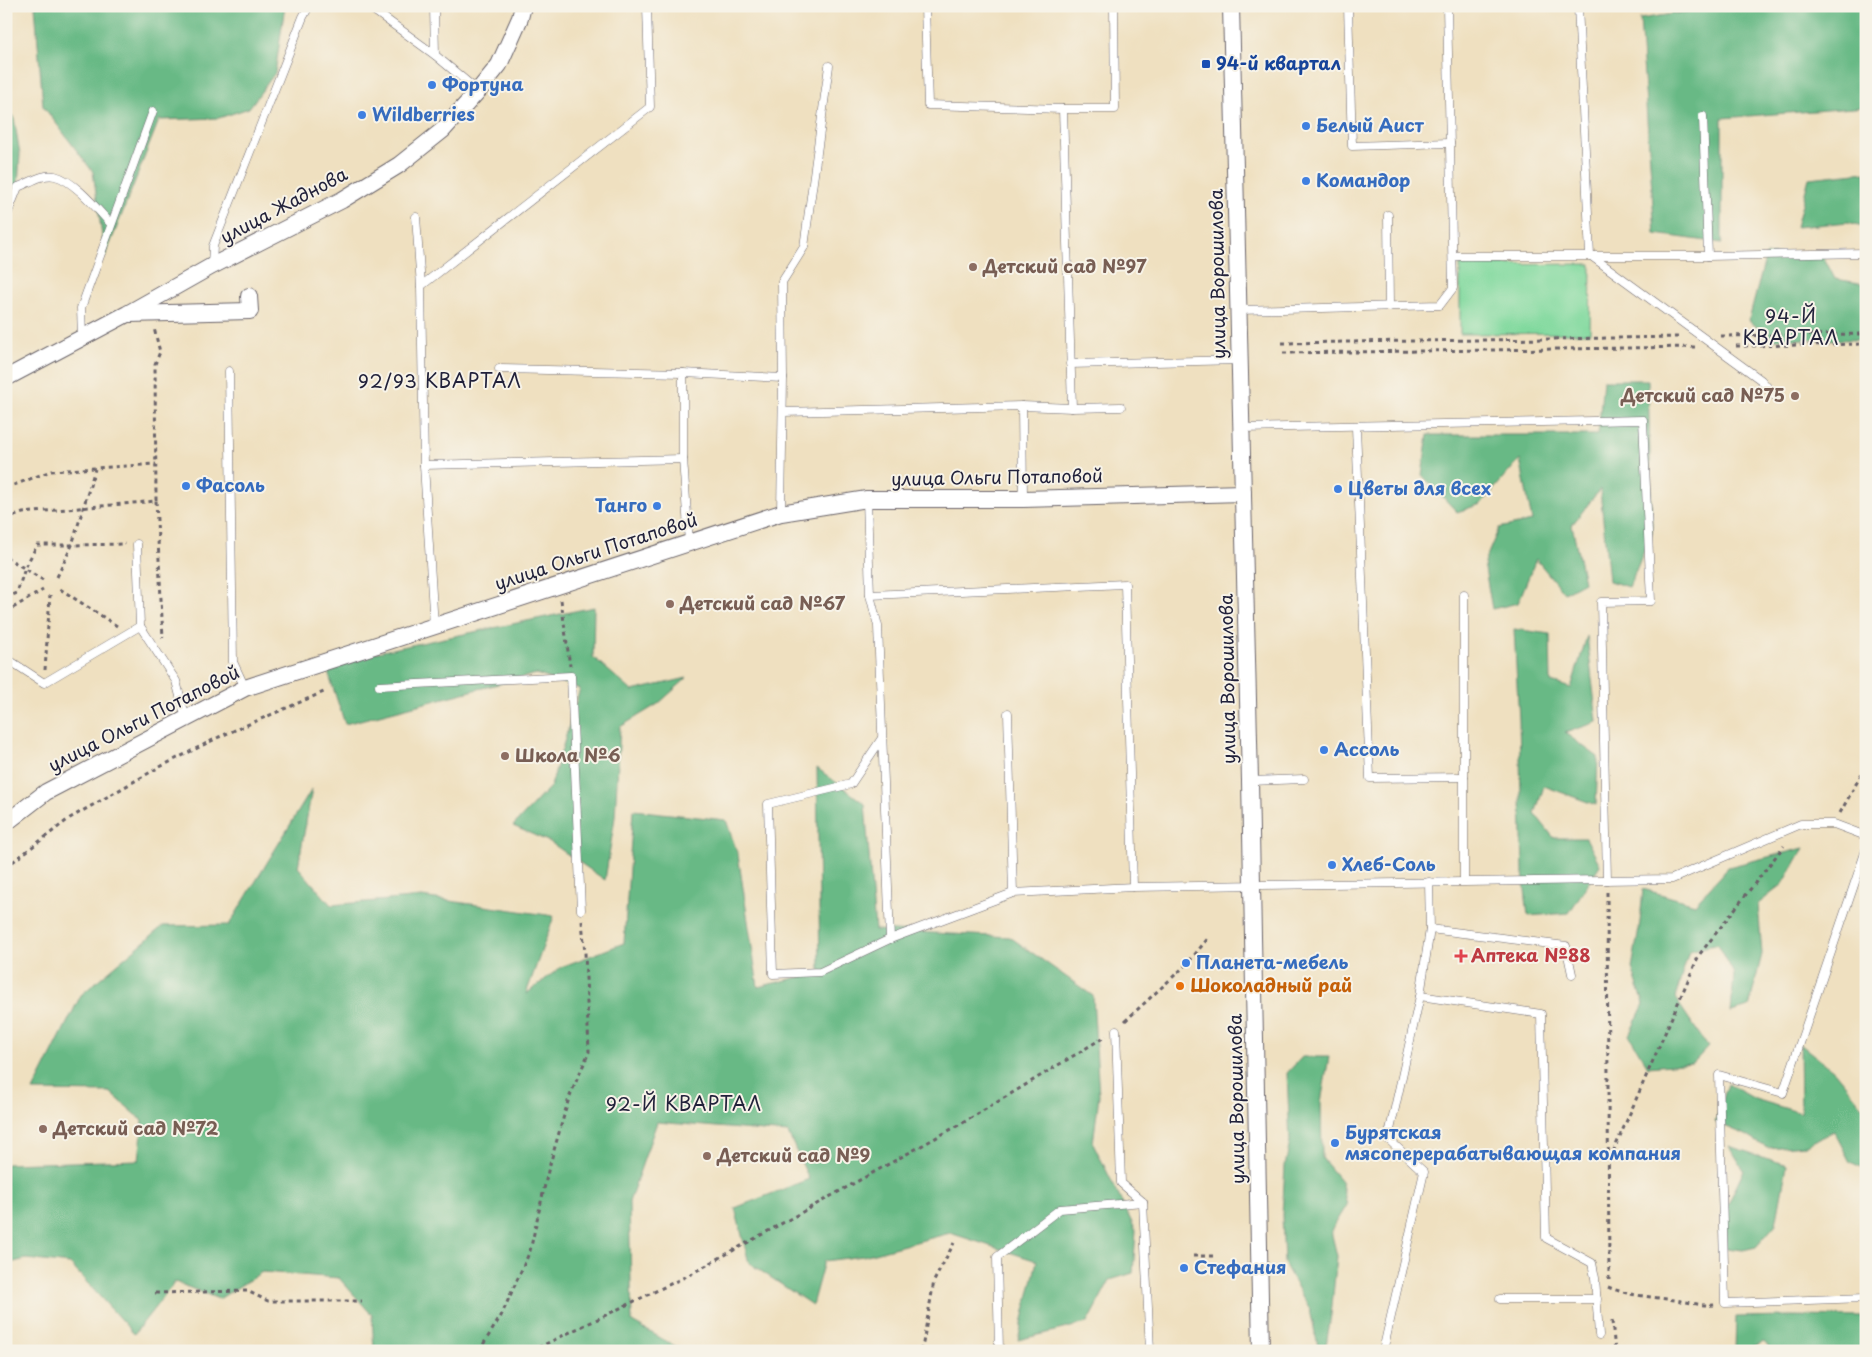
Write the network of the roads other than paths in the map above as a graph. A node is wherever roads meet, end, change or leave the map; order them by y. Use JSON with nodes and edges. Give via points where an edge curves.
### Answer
{"nodes":[{"id":1,"x":310,"y":6,"type":"edge"},
{"id":2,"x":368,"y":6,"type":"edge"},
{"id":3,"x":434,"y":6,"type":"edge"},
{"id":4,"x":523,"y":6,"type":"edge"},
{"id":5,"x":647,"y":6,"type":"edge"},
{"id":6,"x":925,"y":6,"type":"edge"},
{"id":7,"x":1114,"y":6,"type":"edge"},
{"id":8,"x":1231,"y":6,"type":"edge"},
{"id":9,"x":1348,"y":6,"type":"edge"},
{"id":10,"x":1447,"y":6,"type":"edge"},
{"id":11,"x":1578,"y":6,"type":"edge"},
{"id":12,"x":434,"y":55,"type":"junction"},
{"id":13,"x":828,"y":66,"type":"dead end"},
{"id":14,"x":478,"y":91,"type":"junction"},
{"id":15,"x":1063,"y":109,"type":"junction"},
{"id":16,"x":152,"y":111,"type":"dead end"},
{"id":17,"x":1703,"y":116,"type":"dead end"},
{"id":18,"x":1450,"y":143,"type":"junction"},
{"id":19,"x":1388,"y":215,"type":"dead end"},
{"id":20,"x":416,"y":217,"type":"dead end"},
{"id":21,"x":6,"y":218,"type":"edge"},
{"id":22,"x":111,"y":224,"type":"junction"},
{"id":23,"x":1866,"y":253,"type":"edge"},
{"id":24,"x":1590,"y":255,"type":"junction"},
{"id":25,"x":1452,"y":256,"type":"junction"},
{"id":26,"x":1708,"y":256,"type":"junction"},
{"id":27,"x":212,"y":266,"type":"junction"},
{"id":28,"x":421,"y":286,"type":"junction"},
{"id":29,"x":249,"y":296,"type":"dead end"},
{"id":30,"x":1389,"y":307,"type":"junction"},
{"id":31,"x":1239,"y":310,"type":"junction"},
{"id":32,"x":127,"y":314,"type":"junction"},
{"id":33,"x":82,"y":336,"type":"junction"},
{"id":34,"x":1240,"y":360,"type":"junction"},
{"id":35,"x":1070,"y":364,"type":"junction"},
{"id":36,"x":499,"y":369,"type":"dead end"},
{"id":37,"x":229,"y":371,"type":"dead end"},
{"id":38,"x":683,"y":373,"type":"junction"},
{"id":39,"x":6,"y":378,"type":"edge"},
{"id":40,"x":783,"y":378,"type":"junction"},
{"id":41,"x":1775,"y":396,"type":"dead end"},
{"id":42,"x":1022,"y":406,"type":"junction"},
{"id":43,"x":1121,"y":407,"type":"dead end"},
{"id":44,"x":1072,"y":408,"type":"junction"},
{"id":45,"x":783,"y":412,"type":"junction"},
{"id":46,"x":1356,"y":427,"type":"junction"},
{"id":47,"x":1242,"y":428,"type":"junction"},
{"id":48,"x":683,"y":459,"type":"junction"},
{"id":49,"x":424,"y":465,"type":"junction"},
{"id":50,"x":1243,"y":493,"type":"junction"},
{"id":51,"x":867,"y":499,"type":"junction"},
{"id":52,"x":1023,"y":499,"type":"junction"},
{"id":53,"x":781,"y":513,"type":"junction"},
{"id":54,"x":689,"y":542,"type":"junction"},
{"id":55,"x":137,"y":544,"type":"road end"},
{"id":56,"x":870,"y":595,"type":"junction"},
{"id":57,"x":1464,"y":595,"type":"dead end"},
{"id":58,"x":140,"y":626,"type":"junction"},
{"id":59,"x":434,"y":627,"type":"junction"},
{"id":60,"x":6,"y":658,"type":"edge"},
{"id":61,"x":379,"y":686,"type":"dead end"},
{"id":62,"x":245,"y":688,"type":"junction"},
{"id":63,"x":1008,"y":713,"type":"dead end"},
{"id":64,"x":186,"y":719,"type":"junction"},
{"id":65,"x":882,"y":738,"type":"junction"},
{"id":66,"x":1464,"y":777,"type":"junction"},
{"id":67,"x":1304,"y":779,"type":"dead end"},
{"id":68,"x":1250,"y":780,"type":"junction"},
{"id":69,"x":6,"y":823,"type":"edge"},
{"id":70,"x":1866,"y":836,"type":"edge"},
{"id":71,"x":1866,"y":850,"type":"edge"},
{"id":72,"x":1607,"y":880,"type":"junction"},
{"id":73,"x":1464,"y":881,"type":"junction"},
{"id":74,"x":1429,"y":882,"type":"junction"},
{"id":75,"x":1251,"y":886,"type":"junction"},
{"id":76,"x":1133,"y":887,"type":"junction"},
{"id":77,"x":1013,"y":893,"type":"junction"},
{"id":78,"x":581,"y":910,"type":"road end"},
{"id":79,"x":1430,"y":930,"type":"junction"},
{"id":80,"x":890,"y":939,"type":"junction"},
{"id":81,"x":1572,"y":974,"type":"dead end"},
{"id":82,"x":1420,"y":996,"type":"junction"},
{"id":83,"x":1116,"y":1030,"type":"road end"},
{"id":84,"x":1143,"y":1202,"type":"junction"},
{"id":85,"x":1866,"y":1298,"type":"edge"},
{"id":86,"x":1500,"y":1299,"type":"dead end"},
{"id":87,"x":1597,"y":1299,"type":"junction"},
{"id":88,"x":1599,"y":1335,"type":"dead end"},
{"id":89,"x":999,"y":1351,"type":"edge"},
{"id":90,"x":1150,"y":1351,"type":"edge"},
{"id":91,"x":1261,"y":1351,"type":"edge"},
{"id":92,"x":1383,"y":1351,"type":"edge"}],
"edges":[{"from":1,"to":27,"type":"lane","via":[[213,246]]},
{"from":2,"to":12,"type":"lane"},
{"from":3,"to":12,"type":"lane"},
{"from":4,"to":14,"type":"street","name":"улица Жаднова","via":[[499,65]]},
{"from":5,"to":28,"type":"lane","via":[[650,107]]},
{"from":6,"to":15,"type":"lane","via":[[928,105]]},
{"from":7,"to":15,"type":"lane","via":[[1115,110]]},
{"from":8,"to":31,"type":"street","name":"улица Ворошилова"},
{"from":9,"to":18,"type":"lane","via":[[1352,146]]},
{"from":10,"to":18,"type":"lane"},
{"from":11,"to":24,"type":"lane"},
{"from":12,"to":14,"type":"lane"},
{"from":13,"to":40,"type":"lane","via":[[804,247],[782,282]]},
{"from":14,"to":27,"type":"street","name":"улица Жаднова","via":[[443,130],[399,165],[342,200]]},
{"from":15,"to":35,"type":"lane"},
{"from":16,"to":22,"type":"lane"},
{"from":17,"to":26,"type":"lane"},
{"from":18,"to":25,"type":"lane"},
{"from":19,"to":30,"type":"lane"},
{"from":20,"to":28,"type":"lane"},
{"from":21,"to":22,"type":"lane","via":[[18,187],[55,176],[75,186]]},
{"from":22,"to":33,"type":"lane","via":[[80,308]]},
{"from":23,"to":26,"type":"lane"},
{"from":24,"to":25,"type":"lane"},
{"from":24,"to":26,"type":"lane"},
{"from":24,"to":41,"type":"lane","via":[[1761,380]]},
{"from":25,"to":30,"type":"lane","via":[[1453,288],[1440,305]]},
{"from":27,"to":32,"type":"street","name":"улица Жаднова"},
{"from":28,"to":49,"type":"lane"},
{"from":29,"to":32,"type":"street","via":[[250,310]]},
{"from":30,"to":31,"type":"lane"},
{"from":31,"to":34,"type":"street","name":"улица Ворошилова"},
{"from":32,"to":33,"type":"street","name":"улица Жаднова"},
{"from":33,"to":39,"type":"street","name":"улица Жаднова"},
{"from":34,"to":35,"type":"lane"},
{"from":34,"to":47,"type":"street","name":"улица Ворошилова"},
{"from":35,"to":44,"type":"lane"},
{"from":36,"to":38,"type":"lane"},
{"from":37,"to":62,"type":"lane","via":[[233,662]]},
{"from":38,"to":40,"type":"lane"},
{"from":38,"to":48,"type":"lane"},
{"from":40,"to":45,"type":"lane"},
{"from":42,"to":44,"type":"lane"},
{"from":42,"to":45,"type":"lane"},
{"from":42,"to":52,"type":"lane"},
{"from":43,"to":44,"type":"lane"},
{"from":45,"to":53,"type":"lane"},
{"from":46,"to":47,"type":"lane"},
{"from":46,"to":66,"type":"lane","via":[[1370,778]]},
{"from":46,"to":72,"type":"lane","via":[[1643,420],[1651,602],[1600,602]]},
{"from":47,"to":50,"type":"street","name":"улица Ворошилова"},
{"from":48,"to":49,"type":"lane"},
{"from":48,"to":54,"type":"lane"},
{"from":49,"to":59,"type":"lane"},
{"from":50,"to":52,"type":"street","name":"улица Ольги Потаповой"},
{"from":50,"to":68,"type":"street","name":"улица Ворошилова"},
{"from":51,"to":52,"type":"street","name":"улица Ольги Потаповой"},
{"from":51,"to":53,"type":"street","name":"улица Ольги Потаповой"},
{"from":51,"to":56,"type":"lane"},
{"from":53,"to":54,"type":"street","name":"улица Ольги Потаповой"},
{"from":54,"to":59,"type":"street","name":"улица Ольги Потаповой"},
{"from":55,"to":58,"type":"lane"},
{"from":56,"to":65,"type":"lane","via":[[878,626]]},
{"from":56,"to":76,"type":"lane","via":[[1125,584]]},
{"from":57,"to":66,"type":"lane"},
{"from":58,"to":60,"type":"lane","via":[[44,683]]},
{"from":58,"to":64,"type":"lane","via":[[176,681]]},
{"from":59,"to":62,"type":"street","name":"улица Ольги Потаповой"},
{"from":61,"to":78,"type":"lane","via":[[571,676]]},
{"from":62,"to":64,"type":"street","name":"улица Ольги Потаповой"},
{"from":63,"to":77,"type":"lane"},
{"from":64,"to":69,"type":"street","name":"улица Ольги Потаповой","via":[[46,792]]},
{"from":65,"to":80,"type":"lane"},
{"from":65,"to":80,"type":"lane","via":[[851,784],[768,804],[773,974],[820,972]]},
{"from":66,"to":73,"type":"lane"},
{"from":67,"to":68,"type":"lane"},
{"from":68,"to":75,"type":"street","name":"улица Ворошилова"},
{"from":70,"to":72,"type":"lane","via":[[1834,824],[1801,824],[1672,879]]},
{"from":71,"to":85,"type":"lane","via":[[1783,1093],[1719,1075],[1725,1303]]},
{"from":72,"to":73,"type":"lane"},
{"from":73,"to":74,"type":"lane"},
{"from":74,"to":75,"type":"lane"},
{"from":74,"to":79,"type":"lane"},
{"from":75,"to":76,"type":"lane"},
{"from":75,"to":91,"type":"street","name":"улица Ворошилова"},
{"from":76,"to":77,"type":"lane"},
{"from":77,"to":80,"type":"lane"},
{"from":79,"to":81,"type":"lane","via":[[1566,946]]},
{"from":79,"to":82,"type":"lane"},
{"from":82,"to":87,"type":"lane","via":[[1541,1014],[1546,1238],[1592,1263]]},
{"from":82,"to":92,"type":"lane","via":[[1388,1139],[1424,1172]]},
{"from":83,"to":84,"type":"lane","via":[[1121,1183]]},
{"from":84,"to":89,"type":"lane","via":[[1060,1209],[997,1257]]},
{"from":84,"to":90,"type":"lane"},
{"from":86,"to":87,"type":"lane"},
{"from":87,"to":88,"type":"lane"}]}
